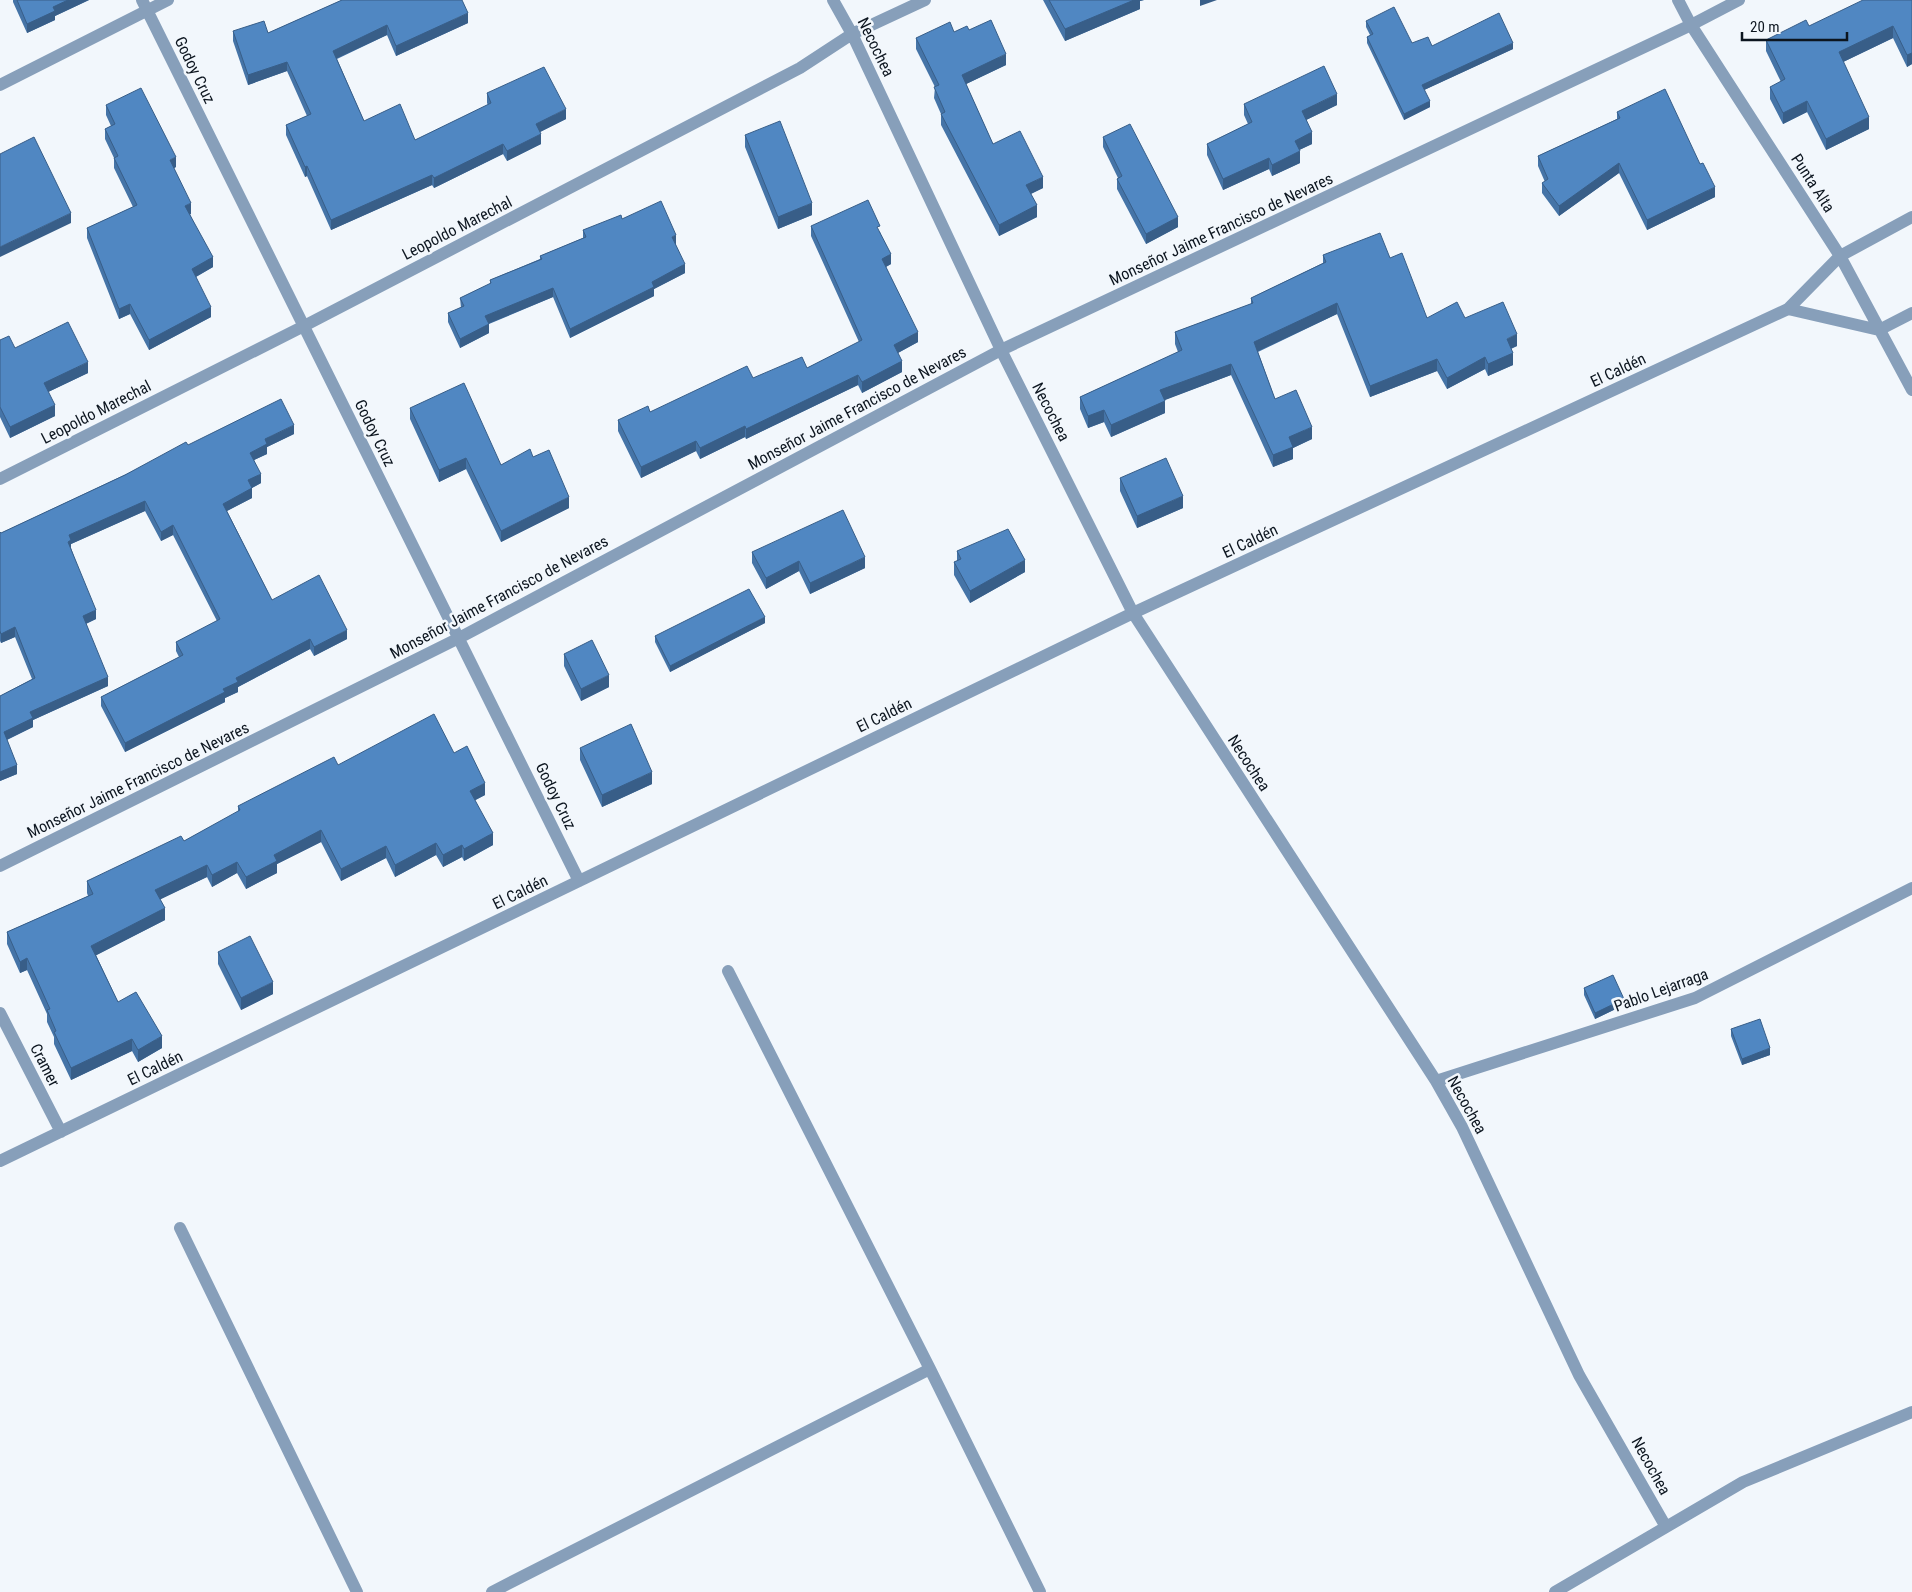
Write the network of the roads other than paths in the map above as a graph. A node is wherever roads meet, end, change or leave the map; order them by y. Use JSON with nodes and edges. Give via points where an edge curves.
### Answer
{"nodes":[{"id":1,"x":168,"y":0,"type":"edge"},
{"id":2,"x":833,"y":0,"type":"edge"},
{"id":3,"x":925,"y":0,"type":"edge"},
{"id":4,"x":1678,"y":0,"type":"edge"},
{"id":5,"x":1739,"y":0,"type":"edge"},
{"id":6,"x":145,"y":5,"type":"edge"},
{"id":7,"x":1691,"y":25,"type":"junction"},
{"id":8,"x":852,"y":34,"type":"junction"},
{"id":9,"x":0,"y":85,"type":"edge"},
{"id":10,"x":1912,"y":217,"type":"edge"},
{"id":11,"x":1840,"y":256,"type":"junction"},
{"id":12,"x":1788,"y":309,"type":"junction"},
{"id":13,"x":1912,"y":313,"type":"edge"},
{"id":14,"x":304,"y":326,"type":"junction"},
{"id":15,"x":1879,"y":330,"type":"junction"},
{"id":16,"x":1001,"y":350,"type":"junction"},
{"id":17,"x":1912,"y":390,"type":"edge"},
{"id":18,"x":0,"y":479,"type":"edge"},
{"id":19,"x":1133,"y":613,"type":"junction"},
{"id":20,"x":459,"y":638,"type":"junction"},
{"id":21,"x":0,"y":866,"type":"edge"},
{"id":22,"x":580,"y":881,"type":"junction"},
{"id":23,"x":1912,"y":888,"type":"edge"},
{"id":24,"x":728,"y":971,"type":"dead end"},
{"id":25,"x":0,"y":1013,"type":"edge"},
{"id":26,"x":1436,"y":1081,"type":"junction"},
{"id":27,"x":61,"y":1132,"type":"junction"},
{"id":28,"x":0,"y":1161,"type":"edge"},
{"id":29,"x":180,"y":1228,"type":"dead end"},
{"id":30,"x":930,"y":1369,"type":"junction"},
{"id":31,"x":1912,"y":1412,"type":"edge"},
{"id":32,"x":1666,"y":1527,"type":"junction"},
{"id":33,"x":357,"y":1592,"type":"edge"},
{"id":34,"x":492,"y":1592,"type":"edge"},
{"id":35,"x":1040,"y":1592,"type":"edge"},
{"id":36,"x":1555,"y":1592,"type":"edge"}],
"edges":[{"from":1,"to":6,"type":"street"},
{"from":2,"to":8,"type":"street","name":"Necochea"},
{"from":3,"to":8,"type":"street","name":"Leopoldo Marechal"},
{"from":4,"to":7,"type":"street","name":"Punta Alta"},
{"from":5,"to":7,"type":"street","name":"Monseñor Jaime Francisco de Nevares"},
{"from":6,"to":9,"type":"street"},
{"from":6,"to":14,"type":"street","name":"Godoy Cruz"},
{"from":7,"to":11,"type":"street","name":"Punta Alta"},
{"from":7,"to":16,"type":"street","name":"Monseñor Jaime Francisco de Nevares"},
{"from":8,"to":14,"type":"street","name":"Leopoldo Marechal","via":[[800,68]]},
{"from":8,"to":16,"type":"street","name":"Necochea"},
{"from":10,"to":11,"type":"street","name":"El Caldén"},
{"from":11,"to":12,"type":"street","name":"El Caldén"},
{"from":11,"to":15,"type":"street","name":"Punta Alta"},
{"from":12,"to":15,"type":"street"},
{"from":12,"to":19,"type":"street","name":"El Caldén"},
{"from":13,"to":15,"type":"street"},
{"from":14,"to":18,"type":"street","name":"Leopoldo Marechal"},
{"from":14,"to":20,"type":"street","name":"Godoy Cruz"},
{"from":15,"to":17,"type":"street","name":"Punta Alta"},
{"from":16,"to":19,"type":"street","name":"Necochea"},
{"from":16,"to":20,"type":"street","name":"Monseñor Jaime Francisco de Nevares"},
{"from":19,"to":22,"type":"street","name":"El Caldén"},
{"from":19,"to":26,"type":"street","name":"Necochea"},
{"from":20,"to":21,"type":"street","name":"Monseñor Jaime Francisco de Nevares"},
{"from":20,"to":22,"type":"street","name":"Godoy Cruz"},
{"from":22,"to":27,"type":"street","name":"El Caldén"},
{"from":23,"to":26,"type":"street","name":"Pablo Lejarraga","via":[[1695,998]]},
{"from":24,"to":30,"type":"street"},
{"from":25,"to":27,"type":"street","name":"Cramer"},
{"from":26,"to":32,"type":"street","name":"Necochea","via":[[1462,1127],[1579,1374]]},
{"from":27,"to":28,"type":"street","name":"El Caldén"},
{"from":29,"to":33,"type":"street"},
{"from":30,"to":34,"type":"street"},
{"from":30,"to":35,"type":"street"},
{"from":31,"to":32,"type":"street","via":[[1743,1482]]},
{"from":32,"to":36,"type":"street"}]}
